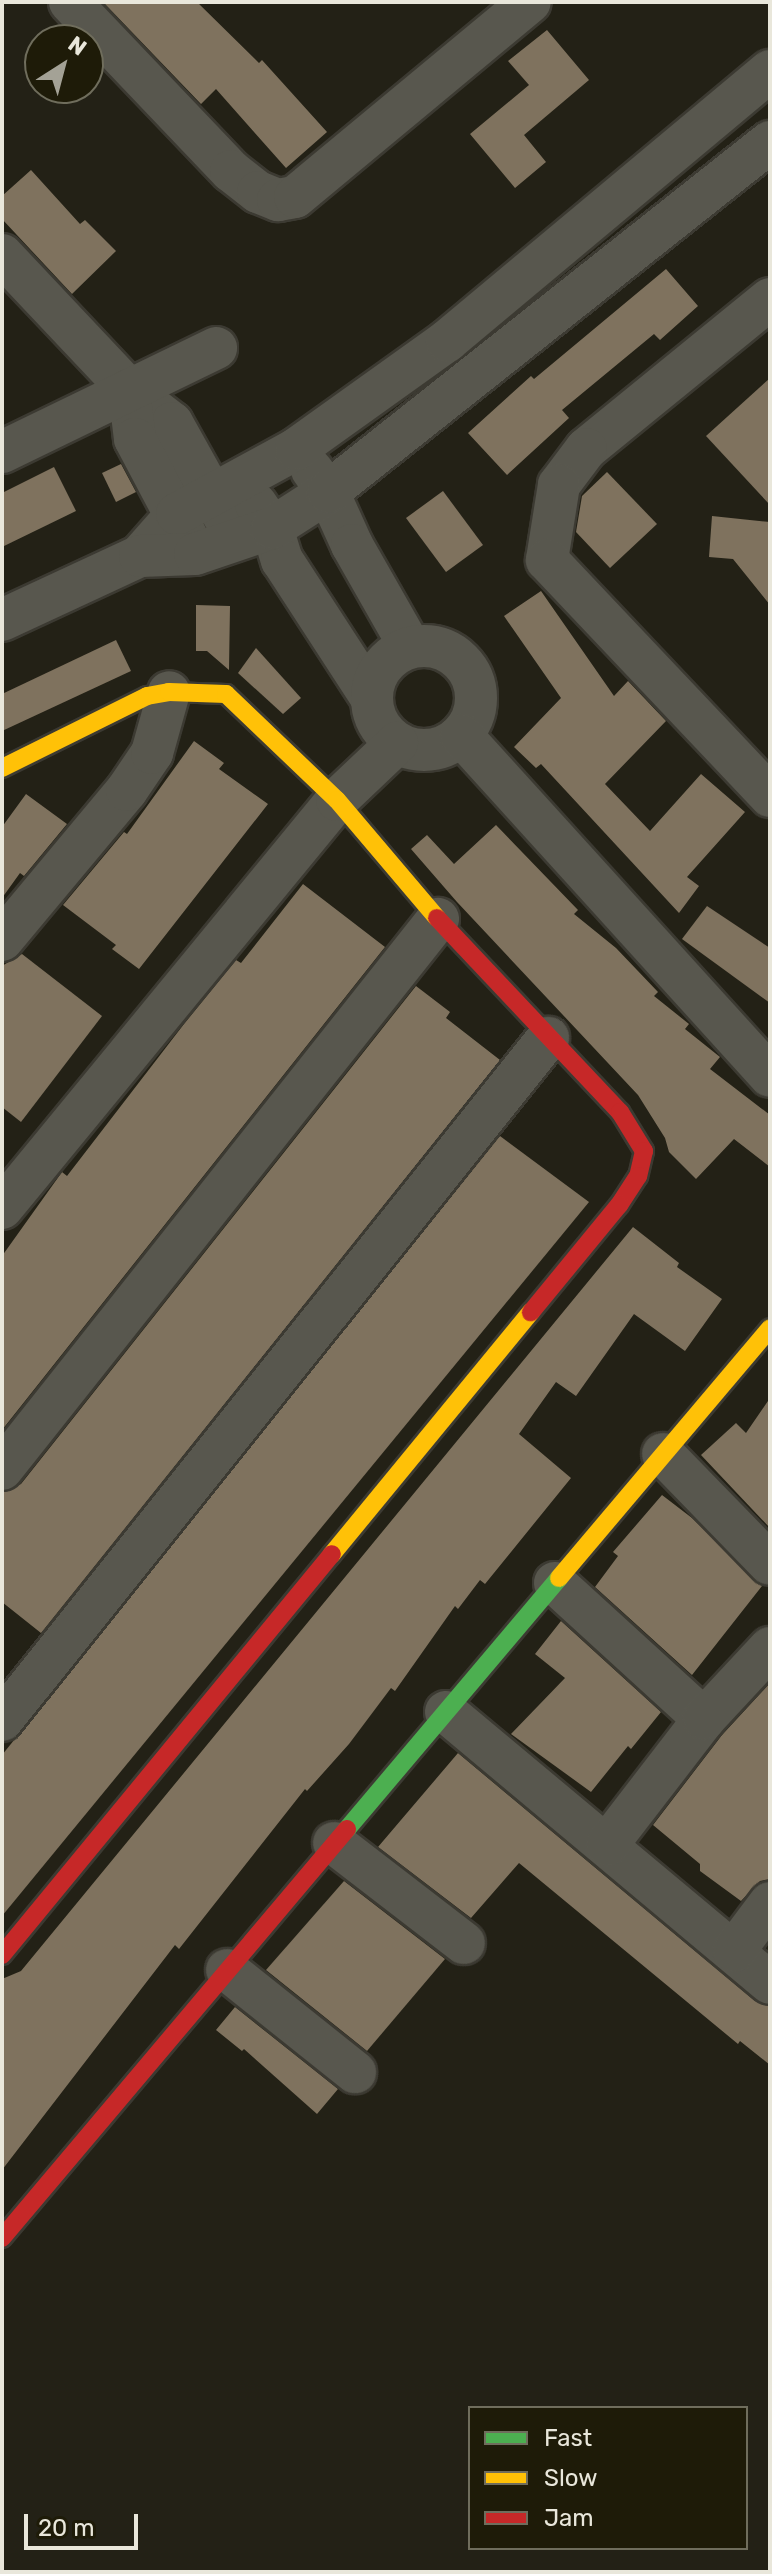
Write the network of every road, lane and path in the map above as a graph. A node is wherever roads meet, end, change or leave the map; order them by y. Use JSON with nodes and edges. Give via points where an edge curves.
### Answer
{"nodes":[{"id":1,"x":70,"y":2,"type":"edge"},
{"id":2,"x":530,"y":2,"type":"edge"},
{"id":3,"x":770,"y":71,"type":"edge"},
{"id":4,"x":770,"y":142,"type":"edge"},
{"id":5,"x":2,"y":255,"type":"edge"},
{"id":6,"x":770,"y":299,"type":"edge"},
{"id":7,"x":216,"y":348,"type":"dead end"},
{"id":8,"x":129,"y":390,"type":"junction"},
{"id":9,"x":296,"y":449,"type":"junction"},
{"id":10,"x":2,"y":452,"type":"edge"},
{"id":11,"x":228,"y":486,"type":"junction"},
{"id":12,"x":328,"y":492,"type":"junction"},
{"id":13,"x":177,"y":514,"type":"junction"},
{"id":14,"x":254,"y":534,"type":"junction"},
{"id":15,"x":195,"y":554,"type":"junction"},
{"id":16,"x":140,"y":556,"type":"junction"},
{"id":17,"x":2,"y":620,"type":"edge"},
{"id":18,"x":410,"y":647,"type":"junction"},
{"id":19,"x":169,"y":692,"type":"junction"},
{"id":20,"x":371,"y":697,"type":"junction"},
{"id":21,"x":461,"y":735,"type":"junction"},
{"id":22,"x":397,"y":743,"type":"junction"},
{"id":23,"x":2,"y":768,"type":"edge"},
{"id":24,"x":770,"y":796,"type":"edge"},
{"id":25,"x":337,"y":800,"type":"junction"},
{"id":26,"x":438,"y":919,"type":"junction"},
{"id":27,"x":2,"y":940,"type":"edge"},
{"id":28,"x":548,"y":1038,"type":"junction"},
{"id":29,"x":770,"y":1076,"type":"edge"},
{"id":30,"x":2,"y":1208,"type":"edge"},
{"id":31,"x":770,"y":1329,"type":"edge"},
{"id":32,"x":663,"y":1454,"type":"junction"},
{"id":33,"x":2,"y":1469,"type":"edge"},
{"id":34,"x":770,"y":1564,"type":"edge"},
{"id":35,"x":555,"y":1583,"type":"junction"},
{"id":36,"x":770,"y":1648,"type":"edge"},
{"id":37,"x":446,"y":1712,"type":"junction"},
{"id":38,"x":704,"y":1719,"type":"junction"},
{"id":39,"x":2,"y":1720,"type":"edge"},
{"id":40,"x":334,"y":1843,"type":"junction"},
{"id":41,"x":607,"y":1845,"type":"junction"},
{"id":42,"x":770,"y":1903,"type":"edge"},
{"id":43,"x":464,"y":1943,"type":"dead end"},
{"id":44,"x":734,"y":1951,"type":"junction"},
{"id":45,"x":2,"y":1955,"type":"edge"},
{"id":46,"x":227,"y":1970,"type":"junction"},
{"id":47,"x":770,"y":1983,"type":"edge"},
{"id":48,"x":355,"y":2072,"type":"dead end"},
{"id":49,"x":2,"y":2238,"type":"edge"}],
"edges":[{"from":1,"to":2,"type":"street","via":[[231,171],[278,200],[295,197]]},
{"from":3,"to":9,"type":"street","via":[[447,341]]},
{"from":4,"to":12,"type":"street"},
{"from":5,"to":8,"type":"street"},
{"from":6,"to":24,"type":"street","via":[[586,449],[559,485],[547,560]]},
{"from":7,"to":8,"type":"street"},
{"from":8,"to":10,"type":"street"},
{"from":8,"to":11,"type":"street","via":[[172,423]]},
{"from":8,"to":13,"type":"street","via":[[135,439]]},
{"from":9,"to":11,"type":"street"},
{"from":9,"to":12,"type":"street"},
{"from":11,"to":13,"type":"street"},
{"from":11,"to":14,"type":"street"},
{"from":12,"to":14,"type":"street"},
{"from":12,"to":18,"type":"street"},
{"from":13,"to":15,"type":"street"},
{"from":13,"to":16,"type":"street"},
{"from":14,"to":15,"type":"street"},
{"from":14,"to":20,"type":"street","via":[[282,560]]},
{"from":15,"to":16,"type":"street"},
{"from":16,"to":17,"type":"street"},
{"from":18,"to":20,"type":"street","via":[[383,664]]},
{"from":18,"to":21,"type":"street","via":[[443,649],[469,671],[476,705]]},
{"from":19,"to":23,"type":"street","via":[[147,696]]},
{"from":19,"to":25,"type":"street","via":[[226,694]]},
{"from":19,"to":27,"type":"street","via":[[152,753]]},
{"from":20,"to":22,"type":"street","via":[[383,731]]},
{"from":21,"to":22,"type":"street","via":[[430,750]]},
{"from":21,"to":29,"type":"street"},
{"from":22,"to":25,"type":"street"},
{"from":25,"to":26,"type":"street"},
{"from":25,"to":30,"type":"street"},
{"from":26,"to":28,"type":"street"},
{"from":26,"to":33,"type":"street"},
{"from":28,"to":39,"type":"street"},
{"from":28,"to":45,"type":"street","via":[[635,1131],[644,1151],[638,1176]]},
{"from":31,"to":32,"type":"street"},
{"from":32,"to":34,"type":"street"},
{"from":32,"to":35,"type":"street"},
{"from":35,"to":37,"type":"street"},
{"from":35,"to":38,"type":"street"},
{"from":36,"to":38,"type":"street"},
{"from":37,"to":40,"type":"street"},
{"from":37,"to":41,"type":"street"},
{"from":38,"to":41,"type":"street"},
{"from":40,"to":43,"type":"street"},
{"from":40,"to":46,"type":"street"},
{"from":41,"to":44,"type":"street"},
{"from":42,"to":44,"type":"street"},
{"from":44,"to":47,"type":"street"},
{"from":46,"to":48,"type":"street"},
{"from":46,"to":49,"type":"street"}]}
